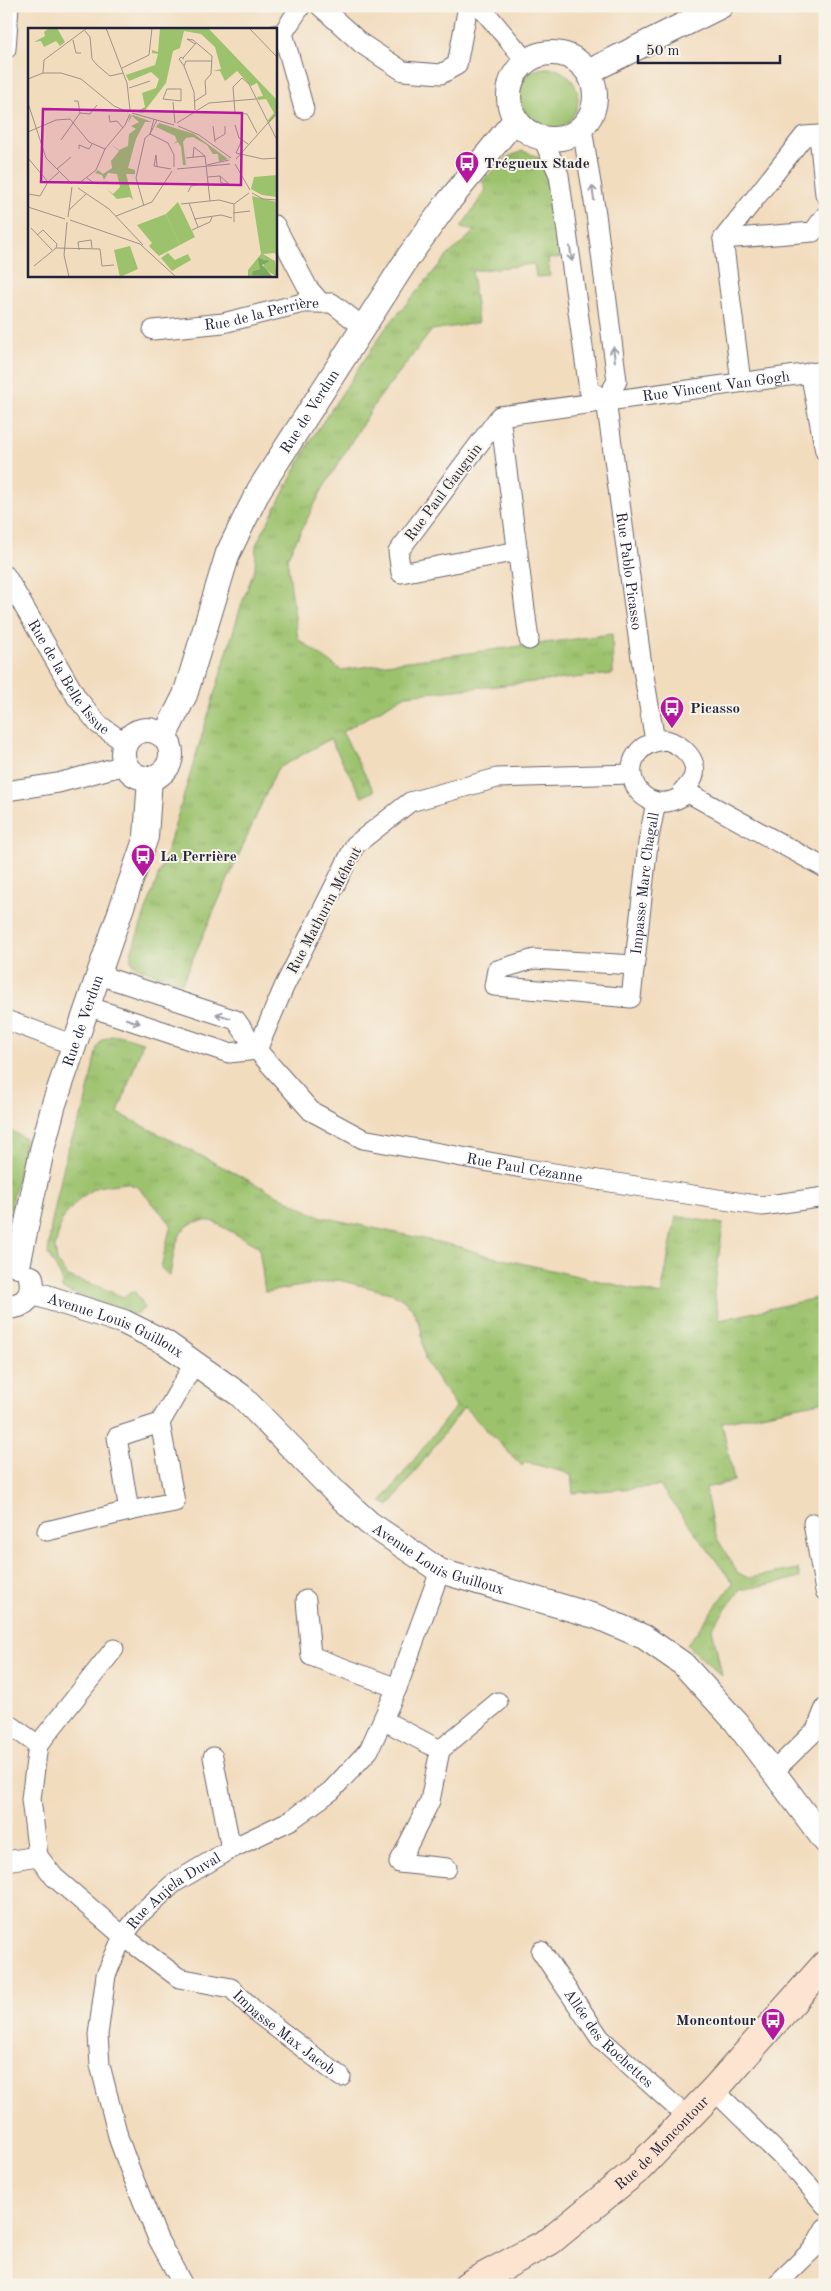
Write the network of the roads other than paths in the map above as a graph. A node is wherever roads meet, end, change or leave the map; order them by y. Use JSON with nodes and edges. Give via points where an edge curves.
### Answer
{"nodes":[{"id":1,"x":9,"y":6,"type":"edge"},
{"id":2,"x":301,"y":6,"type":"edge"},
{"id":3,"x":320,"y":6,"type":"edge"},
{"id":4,"x":468,"y":6,"type":"edge"},
{"id":5,"x":480,"y":6,"type":"edge"},
{"id":6,"x":721,"y":6,"type":"edge"},
{"id":7,"x":279,"y":34,"type":"edge"},
{"id":8,"x":6,"y":49,"type":"edge"},
{"id":9,"x":526,"y":61,"type":"junction"},
{"id":10,"x":588,"y":72,"type":"junction"},
{"id":11,"x":304,"y":109,"type":"dead end"},
{"id":12,"x":515,"y":120,"type":"junction"},
{"id":13,"x":582,"y":128,"type":"junction"},
{"id":14,"x":543,"y":139,"type":"junction"},
{"id":15,"x":825,"y":194,"type":"edge"},
{"id":16,"x":825,"y":216,"type":"edge"},
{"id":17,"x":276,"y":227,"type":"edge"},
{"id":18,"x":723,"y":239,"type":"junction"},
{"id":19,"x":321,"y":303,"type":"junction"},
{"id":20,"x":363,"y":327,"type":"junction"},
{"id":21,"x":153,"y":330,"type":"dead end"},
{"id":22,"x":817,"y":372,"type":"edge"},
{"id":23,"x":741,"y":382,"type":"junction"},
{"id":24,"x":606,"y":400,"type":"junction"},
{"id":25,"x":500,"y":416,"type":"junction"},
{"id":26,"x":825,"y":451,"type":"edge"},
{"id":27,"x":518,"y":551,"type":"junction"},
{"id":28,"x":6,"y":576,"type":"edge"},
{"id":29,"x":529,"y":640,"type":"dead end"},
{"id":30,"x":164,"y":737,"type":"junction"},
{"id":31,"x":655,"y":741,"type":"junction"},
{"id":32,"x":125,"y":754,"type":"junction"},
{"id":33,"x":631,"y":774,"type":"junction"},
{"id":34,"x":150,"y":778,"type":"junction"},
{"id":35,"x":683,"y":790,"type":"junction"},
{"id":36,"x":6,"y":791,"type":"edge"},
{"id":37,"x":656,"y":802,"type":"junction"},
{"id":38,"x":825,"y":868,"type":"edge"},
{"id":39,"x":634,"y":965,"type":"junction"},
{"id":40,"x":99,"y":975,"type":"junction"},
{"id":41,"x":87,"y":1006,"type":"junction"},
{"id":42,"x":6,"y":1020,"type":"edge"},
{"id":43,"x":74,"y":1044,"type":"junction"},
{"id":44,"x":257,"y":1050,"type":"junction"},
{"id":45,"x":825,"y":1197,"type":"edge"},
{"id":46,"x":12,"y":1266,"type":"edge"},
{"id":47,"x":14,"y":1308,"type":"edge"},
{"id":48,"x":197,"y":1364,"type":"junction"},
{"id":49,"x":160,"y":1423,"type":"junction"},
{"id":50,"x":129,"y":1511,"type":"junction"},
{"id":51,"x":814,"y":1523,"type":"dead end"},
{"id":52,"x":47,"y":1531,"type":"dead end"},
{"id":53,"x":440,"y":1571,"type":"junction"},
{"id":54,"x":825,"y":1591,"type":"edge"},
{"id":55,"x":306,"y":1600,"type":"dead end"},
{"id":56,"x":114,"y":1649,"type":"dead end"},
{"id":57,"x":397,"y":1688,"type":"junction"},
{"id":58,"x":498,"y":1702,"type":"dead end"},
{"id":59,"x":825,"y":1708,"type":"edge"},
{"id":60,"x":383,"y":1720,"type":"junction"},
{"id":61,"x":6,"y":1722,"type":"edge"},
{"id":62,"x":38,"y":1745,"type":"junction"},
{"id":63,"x":440,"y":1750,"type":"junction"},
{"id":64,"x":213,"y":1757,"type":"dead end"},
{"id":65,"x":773,"y":1772,"type":"junction"},
{"id":66,"x":825,"y":1841,"type":"edge"},
{"id":67,"x":231,"y":1849,"type":"junction"},
{"id":68,"x":38,"y":1856,"type":"junction"},
{"id":69,"x":6,"y":1861,"type":"edge"},
{"id":70,"x":447,"y":1868,"type":"dead end"},
{"id":71,"x":124,"y":1936,"type":"junction"},
{"id":72,"x":541,"y":1951,"type":"dead end"},
{"id":73,"x":825,"y":1965,"type":"edge"},
{"id":74,"x":341,"y":2077,"type":"dead end"},
{"id":75,"x":714,"y":2090,"type":"junction"},
{"id":76,"x":688,"y":2118,"type":"junction"},
{"id":77,"x":825,"y":2205,"type":"edge"},
{"id":78,"x":825,"y":2228,"type":"edge"},
{"id":79,"x":183,"y":2285,"type":"edge"},
{"id":80,"x":468,"y":2285,"type":"edge"},
{"id":81,"x":776,"y":2285,"type":"edge"}],
"edges":[{"from":1,"to":8,"type":"street"},
{"from":2,"to":7,"type":"street"},
{"from":3,"to":4,"type":"street","via":[[362,44],[403,71],[441,74],[457,65]]},
{"from":5,"to":9,"type":"street"},
{"from":6,"to":10,"type":"street"},
{"from":7,"to":11,"type":"street"},
{"from":9,"to":10,"type":"street","via":[[552,52],[579,62]]},
{"from":9,"to":12,"type":"street","via":[[511,82],[510,108]]},
{"from":10,"to":13,"type":"street","via":[[594,83],[595,101],[590,119]]},
{"from":12,"to":14,"type":"street","via":[[523,129]]},
{"from":12,"to":20,"type":"street","name":"Rue de Verdun","via":[[445,206]]},
{"from":13,"to":14,"type":"street","via":[[557,140]]},
{"from":24,"to":13,"type":"street","one_way":true,"via":[[617,381]]},
{"from":14,"to":24,"type":"street","one_way":true,"via":[[560,175],[588,390]]},
{"from":15,"to":18,"type":"street","via":[[819,135],[804,136]]},
{"from":16,"to":18,"type":"street","via":[[812,232]]},
{"from":17,"to":19,"type":"street","via":[[308,288]]},
{"from":18,"to":23,"type":"street"},
{"from":19,"to":20,"type":"street","name":"Rue de la Perrière","via":[[332,303]]},
{"from":19,"to":21,"type":"street","name":"Rue de la Perrière","via":[[303,303],[223,323]]},
{"from":20,"to":30,"type":"street","name":"Rue de Verdun","via":[[259,490],[228,553],[185,695]]},
{"from":22,"to":23,"type":"street","name":"Rue Vincent Van Gogh"},
{"from":22,"to":26,"type":"street"},
{"from":23,"to":24,"type":"street","name":"Rue Vincent Van Gogh"},
{"from":24,"to":25,"type":"street"},
{"from":24,"to":31,"type":"street","name":"Rue Pablo Picasso"},
{"from":25,"to":27,"type":"street","name":"Rue Paul Gauguin"},
{"from":25,"to":27,"type":"street","name":"Rue Paul Gauguin","via":[[398,552],[401,573]]},
{"from":27,"to":29,"type":"street","name":"Rue Paul Gauguin"},
{"from":28,"to":32,"type":"street","name":"Rue de la Belle Issue","via":[[77,698]]},
{"from":30,"to":32,"type":"street","via":[[143,730],[130,737]]},
{"from":30,"to":34,"type":"street","via":[[171,751],[170,758],[163,772]]},
{"from":31,"to":33,"type":"street","via":[[640,750]]},
{"from":31,"to":35,"type":"street","via":[[676,743],[691,758],[693,778]]},
{"from":32,"to":34,"type":"street","via":[[135,775]]},
{"from":32,"to":36,"type":"street","via":[[58,783]]},
{"from":33,"to":37,"type":"street","via":[[639,792]]},
{"from":33,"to":44,"type":"street","name":"Rue Mathurin Méheut","via":[[497,778],[410,802],[355,845],[284,987]]},
{"from":34,"to":40,"type":"street","name":"Rue de Verdun","via":[[146,837]]},
{"from":35,"to":37,"type":"street","via":[[683,796],[675,800]]},
{"from":35,"to":38,"type":"street"},
{"from":37,"to":39,"type":"street","name":"Impasse Marc Chagall"},
{"from":39,"to":39,"type":"street","name":"Impasse Marc Chagall","via":[[631,998],[494,986],[497,970],[534,959]]},
{"from":40,"to":41,"type":"street","name":"Rue de Verdun"},
{"from":44,"to":40,"type":"street","name":"Rue Paul Cézanne","one_way":true,"via":[[236,1020]]},
{"from":41,"to":43,"type":"street","name":"Rue de Verdun"},
{"from":41,"to":44,"type":"street","one_way":true,"via":[[230,1053]]},
{"from":42,"to":43,"type":"street"},
{"from":43,"to":46,"type":"street","name":"Rue de Verdun"},
{"from":44,"to":45,"type":"street","name":"Rue Paul Cézanne","via":[[311,1111],[363,1139],[762,1206]]},
{"from":46,"to":47,"type":"street","via":[[28,1274],[32,1286]]},
{"from":47,"to":48,"type":"street","name":"Avenue Louis Guilloux","via":[[124,1322],[166,1343]]},
{"from":48,"to":49,"type":"street"},
{"from":48,"to":53,"type":"street","name":"Avenue Louis Guilloux","via":[[240,1395],[369,1523]]},
{"from":49,"to":50,"type":"street","via":[[117,1437]]},
{"from":49,"to":50,"type":"street","via":[[175,1502]]},
{"from":50,"to":52,"type":"street"},
{"from":51,"to":54,"type":"street"},
{"from":53,"to":57,"type":"street","name":"Rue Anjela Duval"},
{"from":53,"to":65,"type":"street","name":"Avenue Louis Guilloux","via":[[598,1617],[644,1637],[683,1664],[704,1685]]},
{"from":55,"to":57,"type":"street","via":[[311,1656]]},
{"from":56,"to":62,"type":"street"},
{"from":57,"to":60,"type":"street","name":"Rue Anjela Duval"},
{"from":58,"to":63,"type":"street"},
{"from":59,"to":65,"type":"street","via":[[816,1730]]},
{"from":60,"to":63,"type":"street"},
{"from":60,"to":67,"type":"street","name":"Rue Anjela Duval","via":[[369,1750],[331,1791],[291,1820]]},
{"from":61,"to":62,"type":"street"},
{"from":62,"to":68,"type":"street","via":[[31,1799]]},
{"from":63,"to":70,"type":"street","via":[[430,1802],[399,1863]]},
{"from":64,"to":67,"type":"street"},
{"from":65,"to":66,"type":"street","name":"Avenue Louis Guilloux"},
{"from":67,"to":71,"type":"street","name":"Rue Anjela Duval","via":[[174,1883],[140,1913]]},
{"from":68,"to":69,"type":"street"},
{"from":68,"to":71,"type":"street","name":"Impasse Max Jacob","via":[[54,1877]]},
{"from":71,"to":74,"type":"street","name":"Impasse Max Jacob","via":[[179,1978],[231,1988]]},
{"from":71,"to":79,"type":"street","name":"Rue Anjela Duval","via":[[106,1975],[98,2035],[100,2065],[129,2167],[158,2238]]},
{"from":72,"to":76,"type":"street","name":"Allée des Rochettes","via":[[600,2038]]},
{"from":73,"to":75,"type":"main road","name":"Rue de Moncontour"},
{"from":75,"to":76,"type":"main road","name":"Rue de Moncontour"},
{"from":75,"to":77,"type":"street","via":[[800,2175]]},
{"from":76,"to":80,"type":"main road","name":"Rue de Moncontour","via":[[638,2169],[550,2240]]},
{"from":78,"to":81,"type":"street","via":[[813,2249]]}]}
